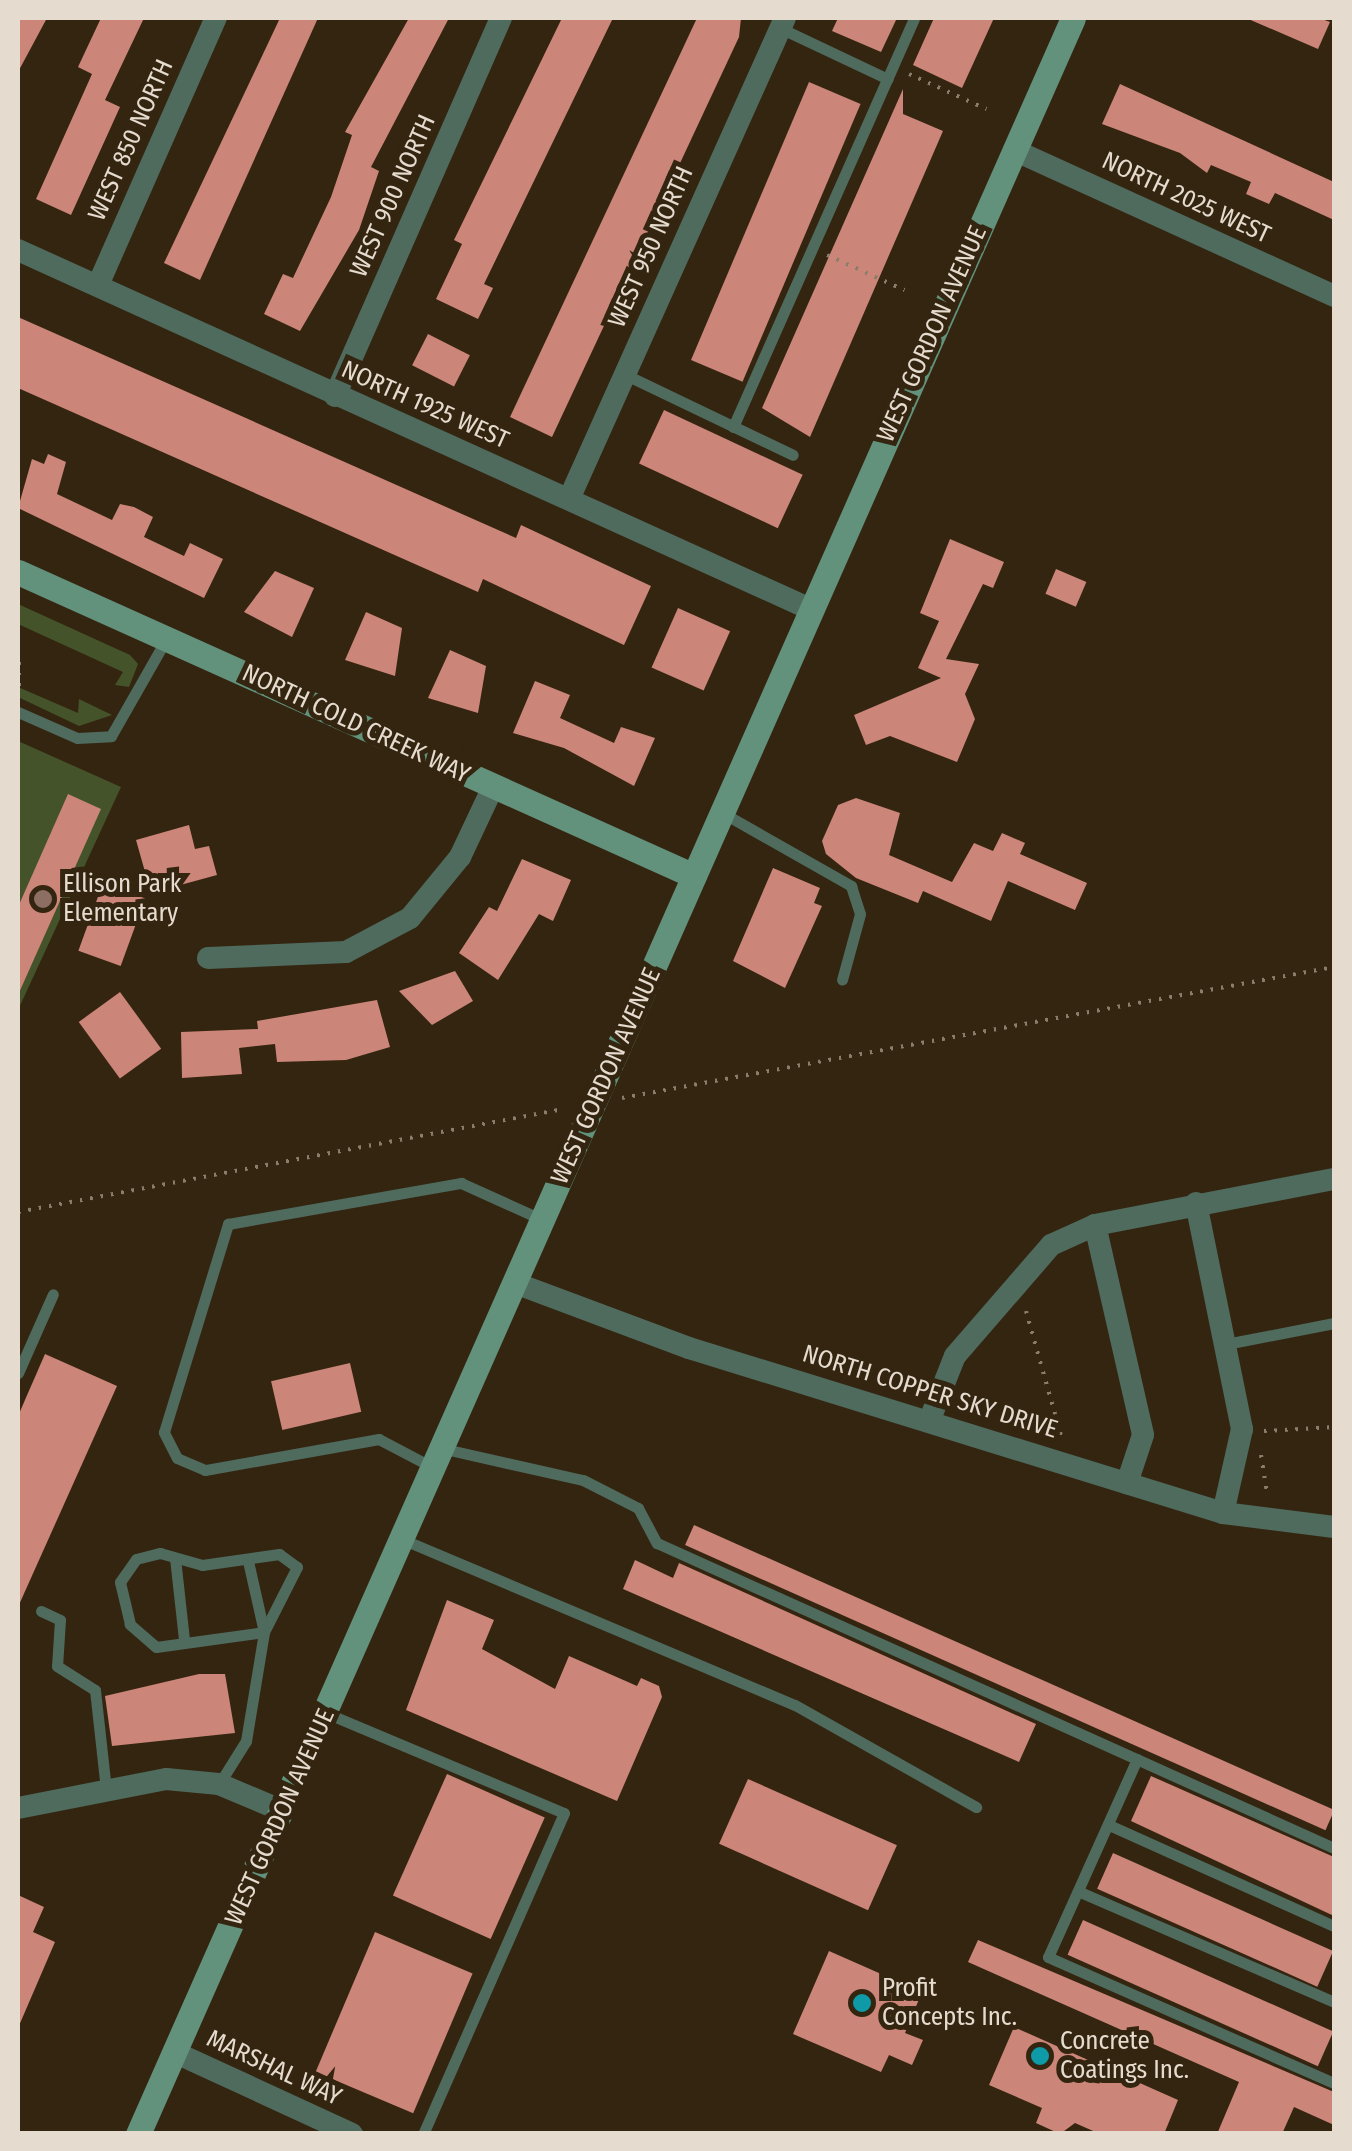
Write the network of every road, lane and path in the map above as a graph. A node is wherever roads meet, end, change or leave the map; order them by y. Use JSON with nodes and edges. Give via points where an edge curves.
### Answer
{"nodes":[{"id":1,"x":216,"y":18,"type":"edge"},
{"id":2,"x":501,"y":18,"type":"edge"},
{"id":3,"x":914,"y":18,"type":"edge"},
{"id":4,"x":1073,"y":18,"type":"edge"},
{"id":5,"x":782,"y":23,"type":"edge"},
{"id":6,"x":907,"y":73,"type":"dead end"},
{"id":7,"x":888,"y":79,"type":"junction"},
{"id":8,"x":986,"y":109,"type":"dead end"},
{"id":9,"x":1014,"y":150,"type":"junction"},
{"id":10,"x":18,"y":250,"type":"edge"},
{"id":11,"x":826,"y":254,"type":"dead end"},
{"id":12,"x":98,"y":285,"type":"junction"},
{"id":13,"x":904,"y":290,"type":"dead end"},
{"id":14,"x":1334,"y":296,"type":"edge"},
{"id":15,"x":624,"y":374,"type":"junction"},
{"id":16,"x":336,"y":396,"type":"junction"},
{"id":17,"x":733,"y":427,"type":"junction"},
{"id":18,"x":794,"y":455,"type":"dead end"},
{"id":19,"x":570,"y":499,"type":"junction"},
{"id":20,"x":18,"y":572,"type":"edge"},
{"id":21,"x":810,"y":609,"type":"junction"},
{"id":22,"x":166,"y":638,"type":"junction"},
{"id":23,"x":19,"y":654,"type":"edge"},
{"id":24,"x":18,"y":686,"type":"edge"},
{"id":25,"x":18,"y":712,"type":"edge"},
{"id":26,"x":493,"y":787,"type":"junction"},
{"id":27,"x":722,"y":812,"type":"junction"},
{"id":28,"x":694,"y":876,"type":"junction"},
{"id":29,"x":208,"y":958,"type":"dead end"},
{"id":30,"x":1334,"y":967,"type":"edge"},
{"id":31,"x":842,"y":980,"type":"dead end"},
{"id":32,"x":633,"y":1096,"type":"dead end"},
{"id":33,"x":557,"y":1110,"type":"dead end"},
{"id":34,"x":1334,"y":1179,"type":"edge"},
{"id":35,"x":1196,"y":1203,"type":"junction"},
{"id":36,"x":18,"y":1212,"type":"edge"},
{"id":37,"x":543,"y":1220,"type":"junction"},
{"id":38,"x":1095,"y":1225,"type":"junction"},
{"id":39,"x":515,"y":1282,"type":"junction"},
{"id":40,"x":52,"y":1294,"type":"dead end"},
{"id":41,"x":1023,"y":1302,"type":"dead end"},
{"id":42,"x":1334,"y":1323,"type":"edge"},
{"id":43,"x":1226,"y":1344,"type":"junction"},
{"id":44,"x":18,"y":1372,"type":"edge"},
{"id":45,"x":930,"y":1419,"type":"junction"},
{"id":46,"x":1334,"y":1427,"type":"edge"},
{"id":47,"x":1062,"y":1439,"type":"dead end"},
{"id":48,"x":440,"y":1459,"type":"junction"},
{"id":49,"x":1127,"y":1484,"type":"junction"},
{"id":50,"x":1266,"y":1494,"type":"dead end"},
{"id":51,"x":1224,"y":1513,"type":"junction"},
{"id":52,"x":1334,"y":1527,"type":"edge"},
{"id":53,"x":404,"y":1540,"type":"junction"},
{"id":54,"x":175,"y":1558,"type":"junction"},
{"id":55,"x":248,"y":1560,"type":"junction"},
{"id":56,"x":41,"y":1611,"type":"dead end"},
{"id":57,"x":264,"y":1632,"type":"junction"},
{"id":58,"x":184,"y":1640,"type":"junction"},
{"id":59,"x":326,"y":1714,"type":"junction"},
{"id":60,"x":1137,"y":1759,"type":"junction"},
{"id":61,"x":220,"y":1784,"type":"junction"},
{"id":62,"x":106,"y":1790,"type":"junction"},
{"id":63,"x":976,"y":1807,"type":"dead end"},
{"id":64,"x":18,"y":1808,"type":"edge"},
{"id":65,"x":283,"y":1811,"type":"junction"},
{"id":66,"x":1110,"y":1824,"type":"junction"},
{"id":67,"x":1334,"y":1848,"type":"edge"},
{"id":68,"x":1080,"y":1892,"type":"junction"},
{"id":69,"x":1334,"y":1926,"type":"edge"},
{"id":70,"x":1334,"y":2002,"type":"edge"},
{"id":71,"x":174,"y":2052,"type":"junction"},
{"id":72,"x":1334,"y":2083,"type":"edge"},
{"id":73,"x":138,"y":2134,"type":"edge"},
{"id":74,"x":352,"y":2134,"type":"edge"},
{"id":75,"x":423,"y":2134,"type":"edge"}],
"edges":[{"from":1,"to":12,"type":"street","name":"WEST 850 NORTH"},
{"from":2,"to":16,"type":"street","name":"WEST 900 NORTH"},
{"from":3,"to":7,"type":"lane"},
{"from":4,"to":9,"type":"main road","name":"WEST GORDON AVENUE"},
{"from":5,"to":7,"type":"lane"},
{"from":5,"to":15,"type":"street","name":"WEST 950 NORTH"},
{"from":6,"to":8,"type":"path"},
{"from":7,"to":17,"type":"lane"},
{"from":9,"to":14,"type":"street","name":"NORTH 2025 WEST"},
{"from":9,"to":21,"type":"main road","name":"WEST GORDON AVENUE"},
{"from":10,"to":12,"type":"street","name":"NORTH 1925 WEST"},
{"from":11,"to":13,"type":"path"},
{"from":12,"to":16,"type":"street","name":"NORTH 1925 WEST"},
{"from":15,"to":17,"type":"lane"},
{"from":15,"to":19,"type":"street","name":"WEST 950 NORTH"},
{"from":16,"to":19,"type":"street","name":"NORTH 1925 WEST"},
{"from":17,"to":18,"type":"lane"},
{"from":19,"to":21,"type":"street","name":"NORTH 1925 WEST"},
{"from":20,"to":22,"type":"main road","name":"NORTH COLD CREEK WAY"},
{"from":21,"to":27,"type":"main road","name":"WEST GORDON AVENUE"},
{"from":22,"to":25,"type":"lane","via":[[110,736],[77,738]]},
{"from":22,"to":26,"type":"main road","name":"NORTH COLD CREEK WAY"},
{"from":23,"to":24,"type":"path"},
{"from":26,"to":28,"type":"main road","name":"NORTH COLD CREEK WAY"},
{"from":26,"to":29,"type":"street","via":[[460,858],[410,918],[346,952]]},
{"from":27,"to":28,"type":"main road","name":"WEST GORDON AVENUE"},
{"from":27,"to":31,"type":"lane","via":[[851,886],[860,914]]},
{"from":28,"to":37,"type":"main road","name":"WEST GORDON AVENUE"},
{"from":30,"to":32,"type":"path"},
{"from":33,"to":36,"type":"path"},
{"from":34,"to":35,"type":"street"},
{"from":35,"to":38,"type":"street"},
{"from":35,"to":43,"type":"street"},
{"from":37,"to":39,"type":"main road","name":"WEST GORDON AVENUE"},
{"from":37,"to":48,"type":"lane","via":[[461,1183],[228,1224],[204,1279],[164,1432],[177,1458],[205,1470],[379,1439]]},
{"from":38,"to":45,"type":"street","via":[[1051,1246],[1016,1277],[955,1356]]},
{"from":38,"to":49,"type":"street","via":[[1144,1435]]},
{"from":39,"to":45,"type":"street","name":"NORTH COPPER SKY DRIVE","via":[[689,1348]]},
{"from":39,"to":48,"type":"main road","name":"WEST GORDON AVENUE"},
{"from":40,"to":44,"type":"lane"},
{"from":41,"to":47,"type":"path"},
{"from":42,"to":43,"type":"lane"},
{"from":43,"to":51,"type":"street","via":[[1242,1429]]},
{"from":45,"to":49,"type":"street","name":"NORTH COPPER SKY DRIVE"},
{"from":46,"to":50,"type":"path","via":[[1258,1432]]},
{"from":48,"to":53,"type":"main road","name":"WEST GORDON AVENUE"},
{"from":48,"to":60,"type":"lane","via":[[583,1480],[638,1508],[657,1544]]},
{"from":49,"to":51,"type":"street","name":"NORTH COPPER SKY DRIVE"},
{"from":51,"to":52,"type":"street","name":"NORTH COPPER SKY DRIVE"},
{"from":53,"to":59,"type":"main road","name":"WEST GORDON AVENUE"},
{"from":53,"to":63,"type":"lane","via":[[795,1705]]},
{"from":54,"to":55,"type":"lane"},
{"from":54,"to":58,"type":"lane"},
{"from":54,"to":58,"type":"lane","via":[[136,1559],[120,1582],[130,1624],[156,1647]]},
{"from":55,"to":57,"type":"lane"},
{"from":55,"to":57,"type":"lane","via":[[279,1554],[297,1567]]},
{"from":56,"to":62,"type":"lane","via":[[60,1620],[56,1666],[95,1690]]},
{"from":57,"to":58,"type":"lane"},
{"from":57,"to":61,"type":"lane","via":[[246,1740]]},
{"from":59,"to":65,"type":"main road","name":"WEST GORDON AVENUE"},
{"from":59,"to":75,"type":"lane","via":[[564,1813]]},
{"from":60,"to":66,"type":"lane"},
{"from":60,"to":67,"type":"lane"},
{"from":61,"to":62,"type":"street","via":[[166,1779]]},
{"from":61,"to":65,"type":"street"},
{"from":62,"to":64,"type":"street"},
{"from":65,"to":71,"type":"main road","name":"WEST GORDON AVENUE"},
{"from":66,"to":68,"type":"lane"},
{"from":66,"to":69,"type":"lane"},
{"from":68,"to":70,"type":"lane"},
{"from":68,"to":72,"type":"lane","via":[[1048,1958]]},
{"from":71,"to":73,"type":"main road","name":"WEST GORDON AVENUE"},
{"from":71,"to":74,"type":"street","name":"MARSHAL WAY"}]}
